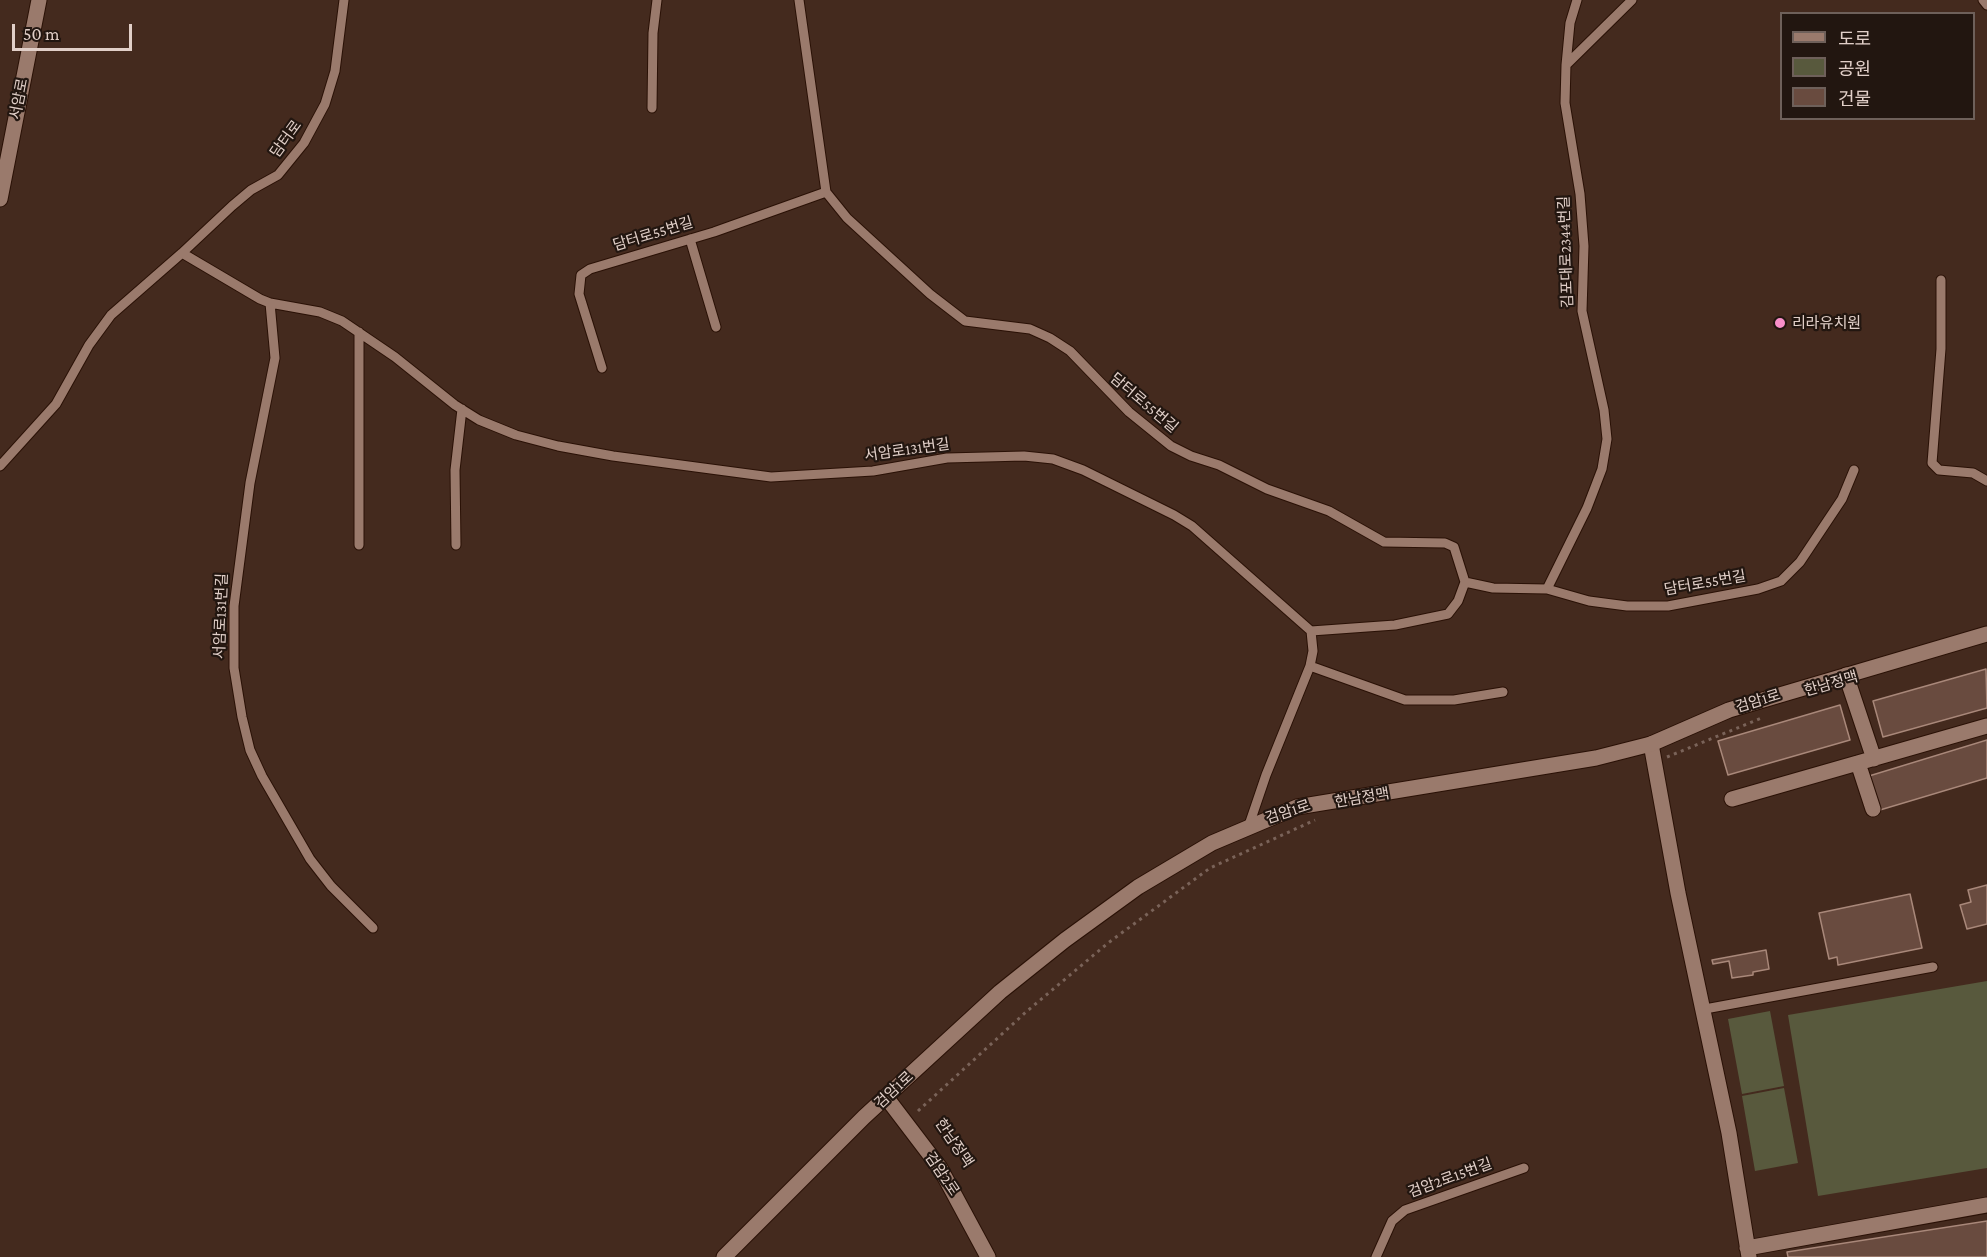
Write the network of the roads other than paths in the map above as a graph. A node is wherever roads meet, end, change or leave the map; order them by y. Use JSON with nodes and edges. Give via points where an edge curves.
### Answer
{"nodes":[{"id":1,"x":39,"y":0,"type":"edge"},
{"id":2,"x":344,"y":0,"type":"edge"},
{"id":3,"x":657,"y":0,"type":"edge"},
{"id":4,"x":799,"y":0,"type":"edge"},
{"id":5,"x":1577,"y":0,"type":"edge"},
{"id":6,"x":1632,"y":0,"type":"edge"},
{"id":7,"x":1983,"y":0,"type":"edge"},
{"id":8,"x":1987,"y":5,"type":"edge"},
{"id":9,"x":1566,"y":65,"type":"junction"},
{"id":10,"x":652,"y":108,"type":"dead end"},
{"id":11,"x":1,"y":183,"type":"edge"},
{"id":12,"x":826,"y":192,"type":"junction"},
{"id":13,"x":0,"y":199,"type":"edge"},
{"id":14,"x":690,"y":239,"type":"junction"},
{"id":15,"x":182,"y":253,"type":"junction"},
{"id":16,"x":1941,"y":280,"type":"dead end"},
{"id":17,"x":270,"y":303,"type":"junction"},
{"id":18,"x":716,"y":327,"type":"dead end"},
{"id":19,"x":359,"y":332,"type":"junction"},
{"id":20,"x":602,"y":368,"type":"dead end"},
{"id":21,"x":462,"y":410,"type":"junction"},
{"id":22,"x":0,"y":466,"type":"edge"},
{"id":23,"x":1854,"y":470,"type":"dead end"},
{"id":24,"x":1987,"y":481,"type":"edge"},
{"id":25,"x":359,"y":545,"type":"dead end"},
{"id":26,"x":456,"y":545,"type":"dead end"},
{"id":27,"x":1465,"y":582,"type":"junction"},
{"id":28,"x":1547,"y":589,"type":"junction"},
{"id":29,"x":1311,"y":631,"type":"junction"},
{"id":30,"x":1987,"y":634,"type":"edge"},
{"id":31,"x":1310,"y":666,"type":"junction"},
{"id":32,"x":1846,"y":675,"type":"junction"},
{"id":33,"x":1503,"y":692,"type":"dead end"},
{"id":34,"x":1987,"y":726,"type":"edge"},
{"id":35,"x":1651,"y":744,"type":"junction"},
{"id":36,"x":1874,"y":759,"type":"junction"},
{"id":37,"x":1858,"y":763,"type":"junction"},
{"id":38,"x":1732,"y":799,"type":"dead end"},
{"id":39,"x":1872,"y":809,"type":"dead end"},
{"id":40,"x":1250,"y":825,"type":"junction"},
{"id":41,"x":373,"y":928,"type":"dead end"},
{"id":42,"x":1933,"y":967,"type":"dead end"},
{"id":43,"x":1705,"y":1010,"type":"junction"},
{"id":44,"x":886,"y":1097,"type":"junction"},
{"id":45,"x":1524,"y":1168,"type":"dead end"},
{"id":46,"x":1987,"y":1205,"type":"edge"},
{"id":47,"x":1748,"y":1253,"type":"edge"},
{"id":48,"x":724,"y":1257,"type":"edge"},
{"id":49,"x":988,"y":1257,"type":"edge"},
{"id":50,"x":1376,"y":1257,"type":"edge"}],
"edges":[{"from":1,"to":11,"type":"street","name":"서암로"},
{"from":2,"to":15,"type":"lane","name":"담터로","via":[[335,71],[325,104],[304,143],[278,175],[238,200]]},
{"from":3,"to":10,"type":"lane"},
{"from":4,"to":12,"type":"lane"},
{"from":5,"to":9,"type":"lane","name":"김포대로2344번길","via":[[1570,23]]},
{"from":6,"to":9,"type":"lane"},
{"from":7,"to":8,"type":"lane"},
{"from":9,"to":28,"type":"lane","name":"김포대로2344번길","via":[[1565,103],[1584,246],[1582,311],[1607,439],[1602,469],[1587,508]]},
{"from":11,"to":13,"type":"street","name":"서암로"},
{"from":12,"to":14,"type":"lane","name":"담터로55번길"},
{"from":12,"to":27,"type":"lane","name":"담터로55번길","via":[[848,218],[965,321],[1030,329],[1050,338],[1070,351],[1129,412],[1171,446],[1191,456],[1329,511],[1384,542],[1445,543],[1454,547]]},
{"from":14,"to":18,"type":"lane"},
{"from":14,"to":20,"type":"lane","name":"담터로55번길","via":[[580,275],[579,294]]},
{"from":15,"to":17,"type":"lane","name":"서암로131번길"},
{"from":15,"to":22,"type":"lane","via":[[111,315],[88,345],[56,404]]},
{"from":16,"to":24,"type":"lane","via":[[1941,349],[1932,463],[1939,470],[1973,473]]},
{"from":17,"to":19,"type":"lane","name":"서암로131번길","via":[[320,312]]},
{"from":17,"to":41,"type":"lane","name":"서암로131번길","via":[[275,358],[250,483],[234,606],[234,668],[240,707],[250,750],[310,859]]},
{"from":19,"to":21,"type":"lane","name":"서암로131번길"},
{"from":19,"to":25,"type":"lane"},
{"from":21,"to":26,"type":"lane","via":[[454,470]]},
{"from":21,"to":29,"type":"lane","name":"서암로131번길","via":[[516,435],[558,446],[771,477],[873,471],[947,458],[1053,459],[1083,470],[1192,526]]},
{"from":23,"to":28,"type":"lane","name":"담터로55번길","via":[[1820,536],[1781,581],[1668,606],[1588,601]]},
{"from":27,"to":28,"type":"lane","name":"담터로55번길","via":[[1493,588]]},
{"from":27,"to":29,"type":"lane","via":[[1448,614],[1395,625]]},
{"from":29,"to":31,"type":"lane"},
{"from":30,"to":32,"type":"street","name":"검암1로"},
{"from":31,"to":33,"type":"lane","via":[[1405,700],[1454,700]]},
{"from":31,"to":40,"type":"lane"},
{"from":32,"to":35,"type":"street","name":"검암1로","via":[[1729,710]]},
{"from":32,"to":36,"type":"street"},
{"from":34,"to":36,"type":"street"},
{"from":35,"to":40,"type":"street","name":"검암1로","via":[[1596,758],[1297,807]]},
{"from":35,"to":43,"type":"street","via":[[1678,893]]},
{"from":36,"to":37,"type":"street"},
{"from":37,"to":38,"type":"street"},
{"from":37,"to":39,"type":"street"},
{"from":40,"to":44,"type":"street","name":"검암1로","via":[[1138,887],[1065,940],[1000,992]]},
{"from":42,"to":43,"type":"lane"},
{"from":43,"to":47,"type":"street"},
{"from":44,"to":48,"type":"street","name":"검암1로"},
{"from":44,"to":49,"type":"street","name":"검암2로","via":[[940,1168]]},
{"from":45,"to":50,"type":"lane","name":"검암2로15번길","via":[[1405,1210],[1392,1221]]},
{"from":46,"to":47,"type":"street"}]}
